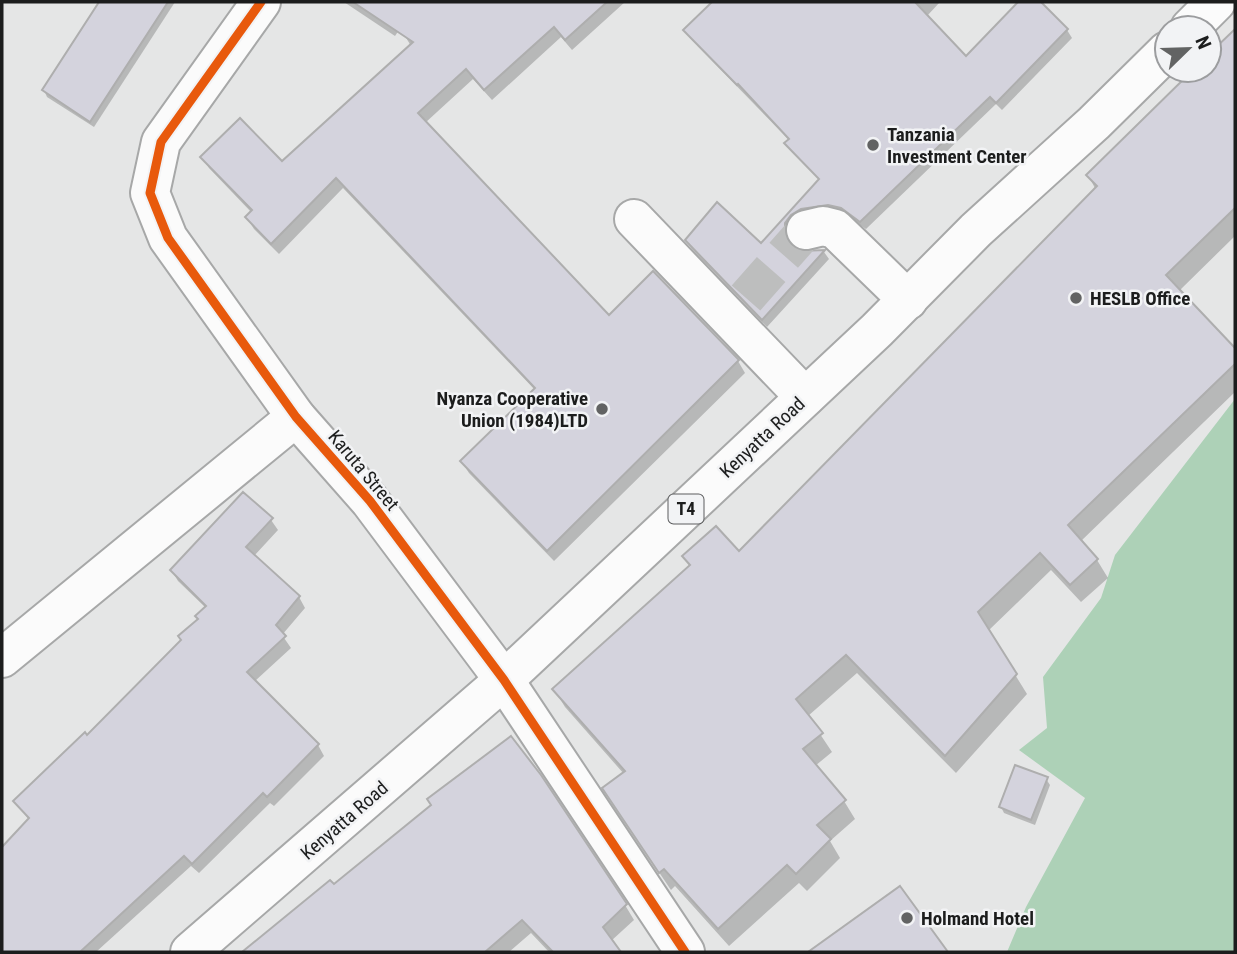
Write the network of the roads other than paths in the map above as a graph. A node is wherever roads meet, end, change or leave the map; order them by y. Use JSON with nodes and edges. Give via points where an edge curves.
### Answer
{"nodes":[{"id":1,"x":261,"y":2,"type":"edge"},
{"id":2,"x":1153,"y":65,"type":"edge"},
{"id":3,"x":634,"y":219,"type":"dead end"},
{"id":4,"x":807,"y":230,"type":"dead end"},
{"id":5,"x":908,"y":300,"type":"junction"},
{"id":6,"x":805,"y":397,"type":"junction"},
{"id":7,"x":296,"y":417,"type":"junction"},
{"id":8,"x":2,"y":658,"type":"edge"},
{"id":9,"x":504,"y":680,"type":"junction"},
{"id":10,"x":190,"y":952,"type":"edge"},
{"id":11,"x":685,"y":952,"type":"edge"}],
"edges":[{"from":1,"to":7,"type":"main road","name":"Karuta Street","via":[[161,142],[150,193],[168,238]]},
{"from":2,"to":5,"type":"main road","name":"Kenyatta Road","number":"T4"},
{"from":3,"to":6,"type":"main road","via":[[737,308]]},
{"from":4,"to":5,"type":"main road","via":[[835,229]]},
{"from":5,"to":6,"type":"main road","name":"Kenyatta Road","number":"T4"},
{"from":6,"to":9,"type":"main road","name":"Kenyatta Road","number":"T4"},
{"from":7,"to":8,"type":"main road"},
{"from":7,"to":9,"type":"main road","name":"Karuta Street","via":[[370,501]]},
{"from":9,"to":10,"type":"main road","name":"Kenyatta Road","number":"T4"},
{"from":9,"to":11,"type":"main road","name":"Karuta Street"}]}
